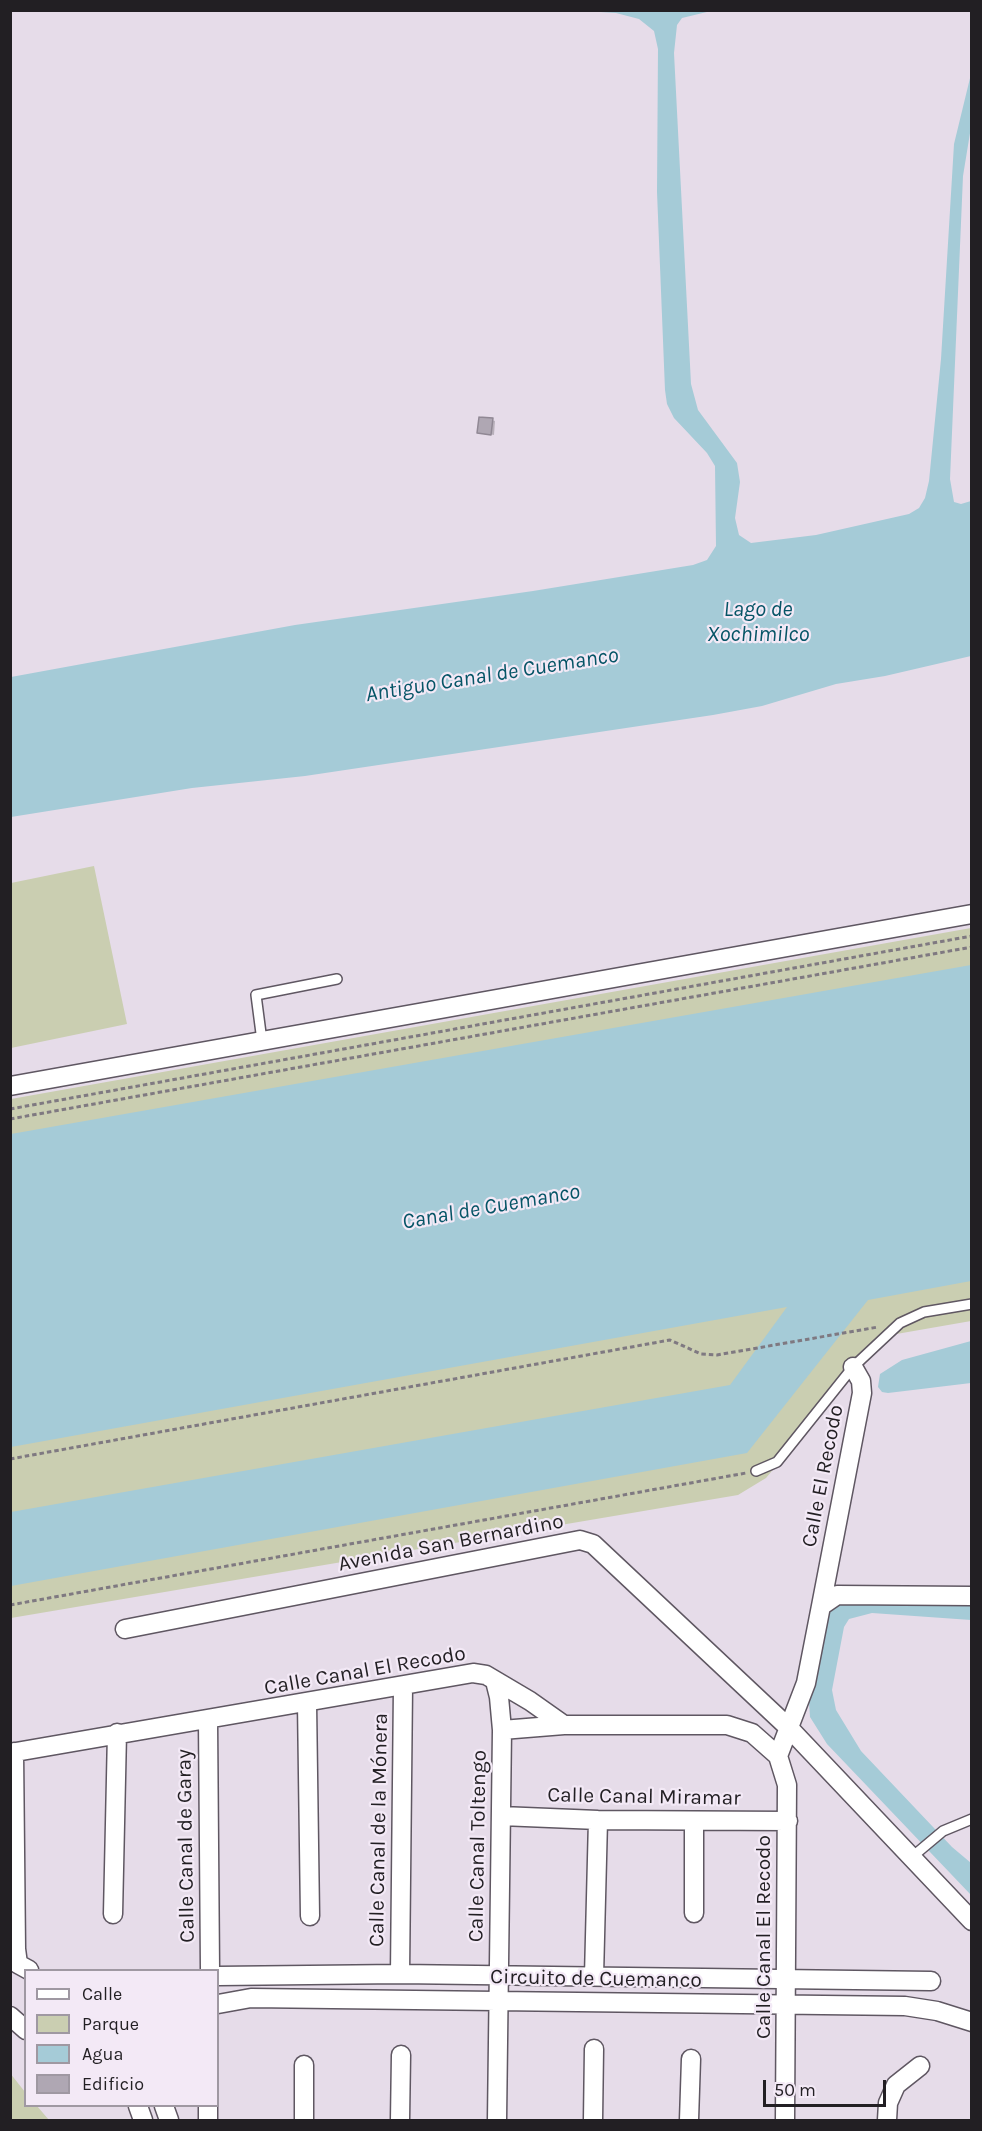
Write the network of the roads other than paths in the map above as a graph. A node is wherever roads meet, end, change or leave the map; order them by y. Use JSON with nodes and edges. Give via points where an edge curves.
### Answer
{"nodes":[{"id":1,"x":972,"y":914,"type":"edge"},
{"id":2,"x":337,"y":979,"type":"dead end"},
{"id":3,"x":262,"y":1041,"type":"junction"},
{"id":4,"x":10,"y":1086,"type":"edge"},
{"id":5,"x":972,"y":1304,"type":"edge"},
{"id":6,"x":853,"y":1367,"type":"junction"},
{"id":7,"x":756,"y":1471,"type":"road end"},
{"id":8,"x":972,"y":1596,"type":"edge"},
{"id":9,"x":821,"y":1606,"type":"junction"},
{"id":10,"x":125,"y":1629,"type":"dead end"},
{"id":11,"x":495,"y":1681,"type":"junction"},
{"id":12,"x":403,"y":1687,"type":"junction"},
{"id":13,"x":307,"y":1703,"type":"junction"},
{"id":14,"x":208,"y":1720,"type":"junction"},
{"id":15,"x":564,"y":1725,"type":"junction"},
{"id":16,"x":789,"y":1728,"type":"junction"},
{"id":17,"x":502,"y":1730,"type":"junction"},
{"id":18,"x":117,"y":1733,"type":"junction"},
{"id":19,"x":12,"y":1753,"type":"edge"},
{"id":20,"x":778,"y":1755,"type":"junction"},
{"id":21,"x":501,"y":1816,"type":"junction"},
{"id":22,"x":972,"y":1819,"type":"edge"},
{"id":23,"x":598,"y":1820,"type":"junction"},
{"id":24,"x":694,"y":1821,"type":"junction"},
{"id":25,"x":788,"y":1821,"type":"junction"},
{"id":26,"x":917,"y":1852,"type":"junction"},
{"id":27,"x":694,"y":1913,"type":"dead end"},
{"id":28,"x":113,"y":1914,"type":"dead end"},
{"id":29,"x":309,"y":1916,"type":"dead end"},
{"id":30,"x":972,"y":1922,"type":"edge"},
{"id":31,"x":26,"y":1969,"type":"edge"},
{"id":32,"x":210,"y":1969,"type":"edge"},
{"id":33,"x":400,"y":1974,"type":"junction"},
{"id":34,"x":594,"y":1976,"type":"junction"},
{"id":35,"x":219,"y":1977,"type":"edge"},
{"id":36,"x":498,"y":1977,"type":"junction"},
{"id":37,"x":786,"y":1981,"type":"junction"},
{"id":38,"x":931,"y":1981,"type":"dead end"},
{"id":39,"x":498,"y":2000,"type":"junction"},
{"id":40,"x":219,"y":2004,"type":"edge"},
{"id":41,"x":786,"y":2005,"type":"junction"},
{"id":42,"x":10,"y":2016,"type":"edge"},
{"id":43,"x":972,"y":2022,"type":"edge"},
{"id":44,"x":24,"y":2028,"type":"edge"},
{"id":45,"x":594,"y":2049,"type":"dead end"},
{"id":46,"x":401,"y":2055,"type":"dead end"},
{"id":47,"x":691,"y":2059,"type":"dead end"},
{"id":48,"x":304,"y":2065,"type":"dead end"},
{"id":49,"x":920,"y":2066,"type":"dead end"},
{"id":50,"x":304,"y":2121,"type":"edge"},
{"id":51,"x":400,"y":2121,"type":"edge"},
{"id":52,"x":497,"y":2121,"type":"edge"},
{"id":53,"x":593,"y":2121,"type":"edge"},
{"id":54,"x":689,"y":2121,"type":"edge"},
{"id":55,"x":785,"y":2121,"type":"edge"},
{"id":56,"x":887,"y":2121,"type":"edge"}],
"edges":[{"from":1,"to":3,"type":"street"},
{"from":2,"to":3,"type":"lane","via":[[256,995]]},
{"from":3,"to":4,"type":"street"},
{"from":5,"to":6,"type":"lane","via":[[924,1312],[900,1323]]},
{"from":6,"to":7,"type":"lane","via":[[777,1462]]},
{"from":6,"to":9,"type":"street","name":"Calle El Recodo","via":[[862,1393]]},
{"from":8,"to":9,"type":"street","via":[[844,1595]]},
{"from":9,"to":16,"type":"street","name":"Calle El Recodo","via":[[806,1683]]},
{"from":10,"to":16,"type":"street","name":"Avenida San Bernardino","via":[[580,1540],[605,1553]]},
{"from":11,"to":12,"type":"street","name":"Calle Canal El Recodo","via":[[473,1673]]},
{"from":11,"to":15,"type":"street","name":"Calle Canal El Recodo"},
{"from":11,"to":17,"type":"street","name":"Calle Canal Toltengo"},
{"from":12,"to":13,"type":"street","name":"Calle Canal El Recodo"},
{"from":12,"to":33,"type":"street","name":"Calle Canal de la Mónera"},
{"from":13,"to":14,"type":"street","name":"Calle Canal El Recodo"},
{"from":13,"to":29,"type":"street"},
{"from":14,"to":18,"type":"street","name":"Calle Canal El Recodo"},
{"from":14,"to":32,"type":"street","name":"Calle Canal de Garay"},
{"from":15,"to":17,"type":"street"},
{"from":15,"to":20,"type":"street","via":[[727,1725],[752,1733]]},
{"from":16,"to":20,"type":"street"},
{"from":16,"to":26,"type":"street","name":"Avenida San Bernardino"},
{"from":17,"to":21,"type":"street","name":"Calle Canal Toltengo"},
{"from":18,"to":19,"type":"street","name":"Calle Canal El Recodo"},
{"from":18,"to":28,"type":"street"},
{"from":19,"to":31,"type":"street","via":[[16,1949],[18,1964]]},
{"from":20,"to":25,"type":"street","name":"Calle Canal El Recodo","via":[[787,1785]]},
{"from":21,"to":23,"type":"street","name":"Calle Canal Miramar"},
{"from":21,"to":36,"type":"street","name":"Calle Canal Toltengo"},
{"from":22,"to":26,"type":"lane","via":[[943,1831]]},
{"from":23,"to":24,"type":"street","name":"Calle Canal Miramar"},
{"from":23,"to":34,"type":"street"},
{"from":24,"to":25,"type":"street","name":"Calle Canal Miramar"},
{"from":24,"to":27,"type":"street"},
{"from":25,"to":37,"type":"street","name":"Calle Canal El Recodo"},
{"from":26,"to":30,"type":"street","name":"Avenida San Bernardino"},
{"from":33,"to":35,"type":"street","name":"Circuito de Cuemanco"},
{"from":33,"to":36,"type":"street","name":"Circuito de Cuemanco"},
{"from":34,"to":36,"type":"street","name":"Circuito de Cuemanco"},
{"from":34,"to":37,"type":"street","name":"Circuito de Cuemanco"},
{"from":36,"to":39,"type":"street","name":"Calle Canal Toltengo"},
{"from":37,"to":38,"type":"street","name":"Circuito de Cuemanco"},
{"from":37,"to":41,"type":"street","name":"Calle Canal El Recodo"},
{"from":39,"to":40,"type":"street","name":"Circuito de Cuemanco","via":[[251,1998]]},
{"from":39,"to":41,"type":"street","name":"Circuito de Cuemanco"},
{"from":39,"to":52,"type":"street","name":"Calle Canal Toltengo"},
{"from":41,"to":43,"type":"street","name":"Circuito de Cuemanco","via":[[905,2006]]},
{"from":41,"to":55,"type":"street","name":"Calle Canal El Recodo"},
{"from":42,"to":44,"type":"street"},
{"from":45,"to":53,"type":"street"},
{"from":46,"to":51,"type":"street"},
{"from":47,"to":54,"type":"street"},
{"from":48,"to":50,"type":"street"},
{"from":49,"to":56,"type":"street","via":[[896,2085],[888,2103]]}]}
